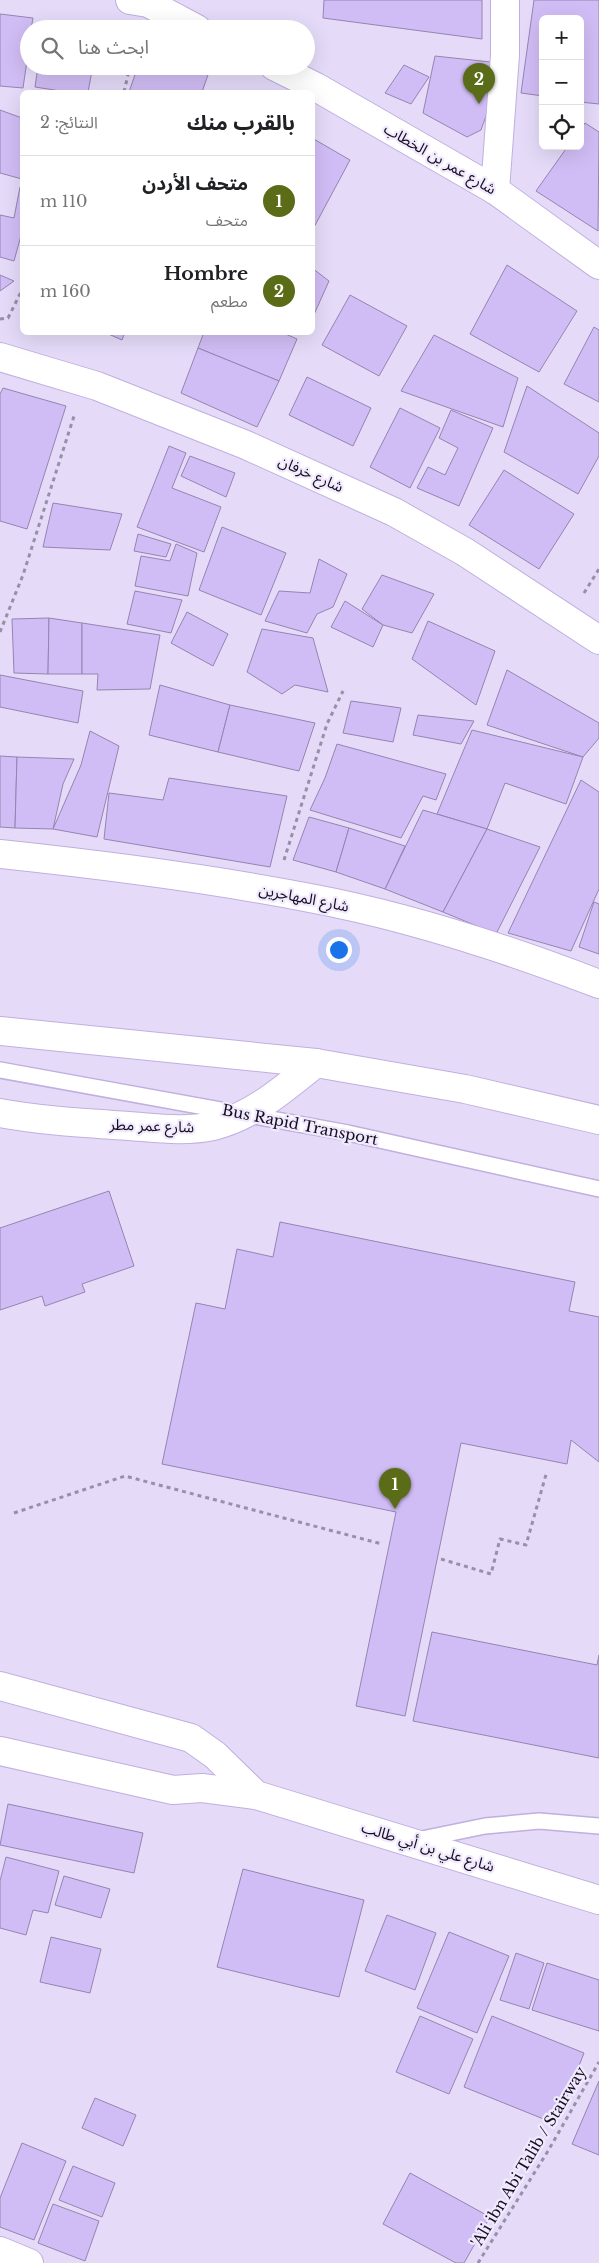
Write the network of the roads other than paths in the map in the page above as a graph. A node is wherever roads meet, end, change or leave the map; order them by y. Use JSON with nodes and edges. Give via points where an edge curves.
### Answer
{"nodes":[{"id":1,"x":505,"y":0,"type":"edge"},
{"id":2,"x":148,"y":1,"type":"edge"},
{"id":3,"x":181,"y":20,"type":"edge"},
{"id":4,"x":292,"y":75,"type":"edge"},
{"id":5,"x":495,"y":190,"type":"junction"},
{"id":6,"x":599,"y":265,"type":"edge"},
{"id":7,"x":0,"y":357,"type":"edge"},
{"id":8,"x":599,"y":640,"type":"edge"},
{"id":9,"x":0,"y":854,"type":"edge"},
{"id":10,"x":599,"y":984,"type":"edge"},
{"id":11,"x":0,"y":1031,"type":"edge"},
{"id":12,"x":316,"y":1063,"type":"junction"},
{"id":13,"x":0,"y":1070,"type":"edge"},
{"id":14,"x":0,"y":1113,"type":"edge"},
{"id":15,"x":244,"y":1114,"type":"junction"},
{"id":16,"x":599,"y":1120,"type":"edge"},
{"id":17,"x":599,"y":1188,"type":"edge"},
{"id":18,"x":0,"y":1686,"type":"edge"},
{"id":19,"x":0,"y":1751,"type":"edge"},
{"id":20,"x":256,"y":1795,"type":"junction"},
{"id":21,"x":599,"y":1826,"type":"edge"},
{"id":22,"x":410,"y":1841,"type":"junction"},
{"id":23,"x":599,"y":1900,"type":"edge"},
{"id":24,"x":0,"y":2251,"type":"edge"},
{"id":25,"x":29,"y":2263,"type":"edge"}],
"edges":[{"from":1,"to":5,"type":"street","via":[[505,55]]},
{"from":2,"to":3,"type":"street"},
{"from":4,"to":5,"type":"street","name":"شارع عمر بن الخطاب"},
{"from":5,"to":6,"type":"street","name":"شارع عمر بن الخطاب"},
{"from":7,"to":8,"type":"street","name":"شارع خرفان","via":[[85,382],[246,445],[394,512],[465,552]]},
{"from":9,"to":10,"type":"street","name":"شارع المهاجرين","via":[[204,879],[311,898],[403,920]]},
{"from":11,"to":12,"type":"street"},
{"from":12,"to":15,"type":"street","name":"شارع عمر مطر"},
{"from":12,"to":16,"type":"street","via":[[465,1089]]},
{"from":13,"to":15,"type":"lane","name":"Bus Rapid Transport"},
{"from":14,"to":15,"type":"street","name":"شارع عمر مطر","via":[[41,1121],[185,1130],[214,1126]]},
{"from":15,"to":17,"type":"lane","name":"Bus Rapid Transport","via":[[348,1133]]},
{"from":18,"to":20,"type":"street","name":"شارع علي بن أبي طالب","via":[[191,1738],[215,1755]]},
{"from":19,"to":20,"type":"street","name":"شارع علي بن أبي طالب","via":[[173,1790],[202,1788]]},
{"from":20,"to":22,"type":"street","name":"شارع علي بن أبي طالب"},
{"from":21,"to":22,"type":"lane","via":[[539,1822],[486,1826]]},
{"from":22,"to":23,"type":"street","name":"شارع علي بن أبي طالب"},
{"from":24,"to":25,"type":"street"}]}
